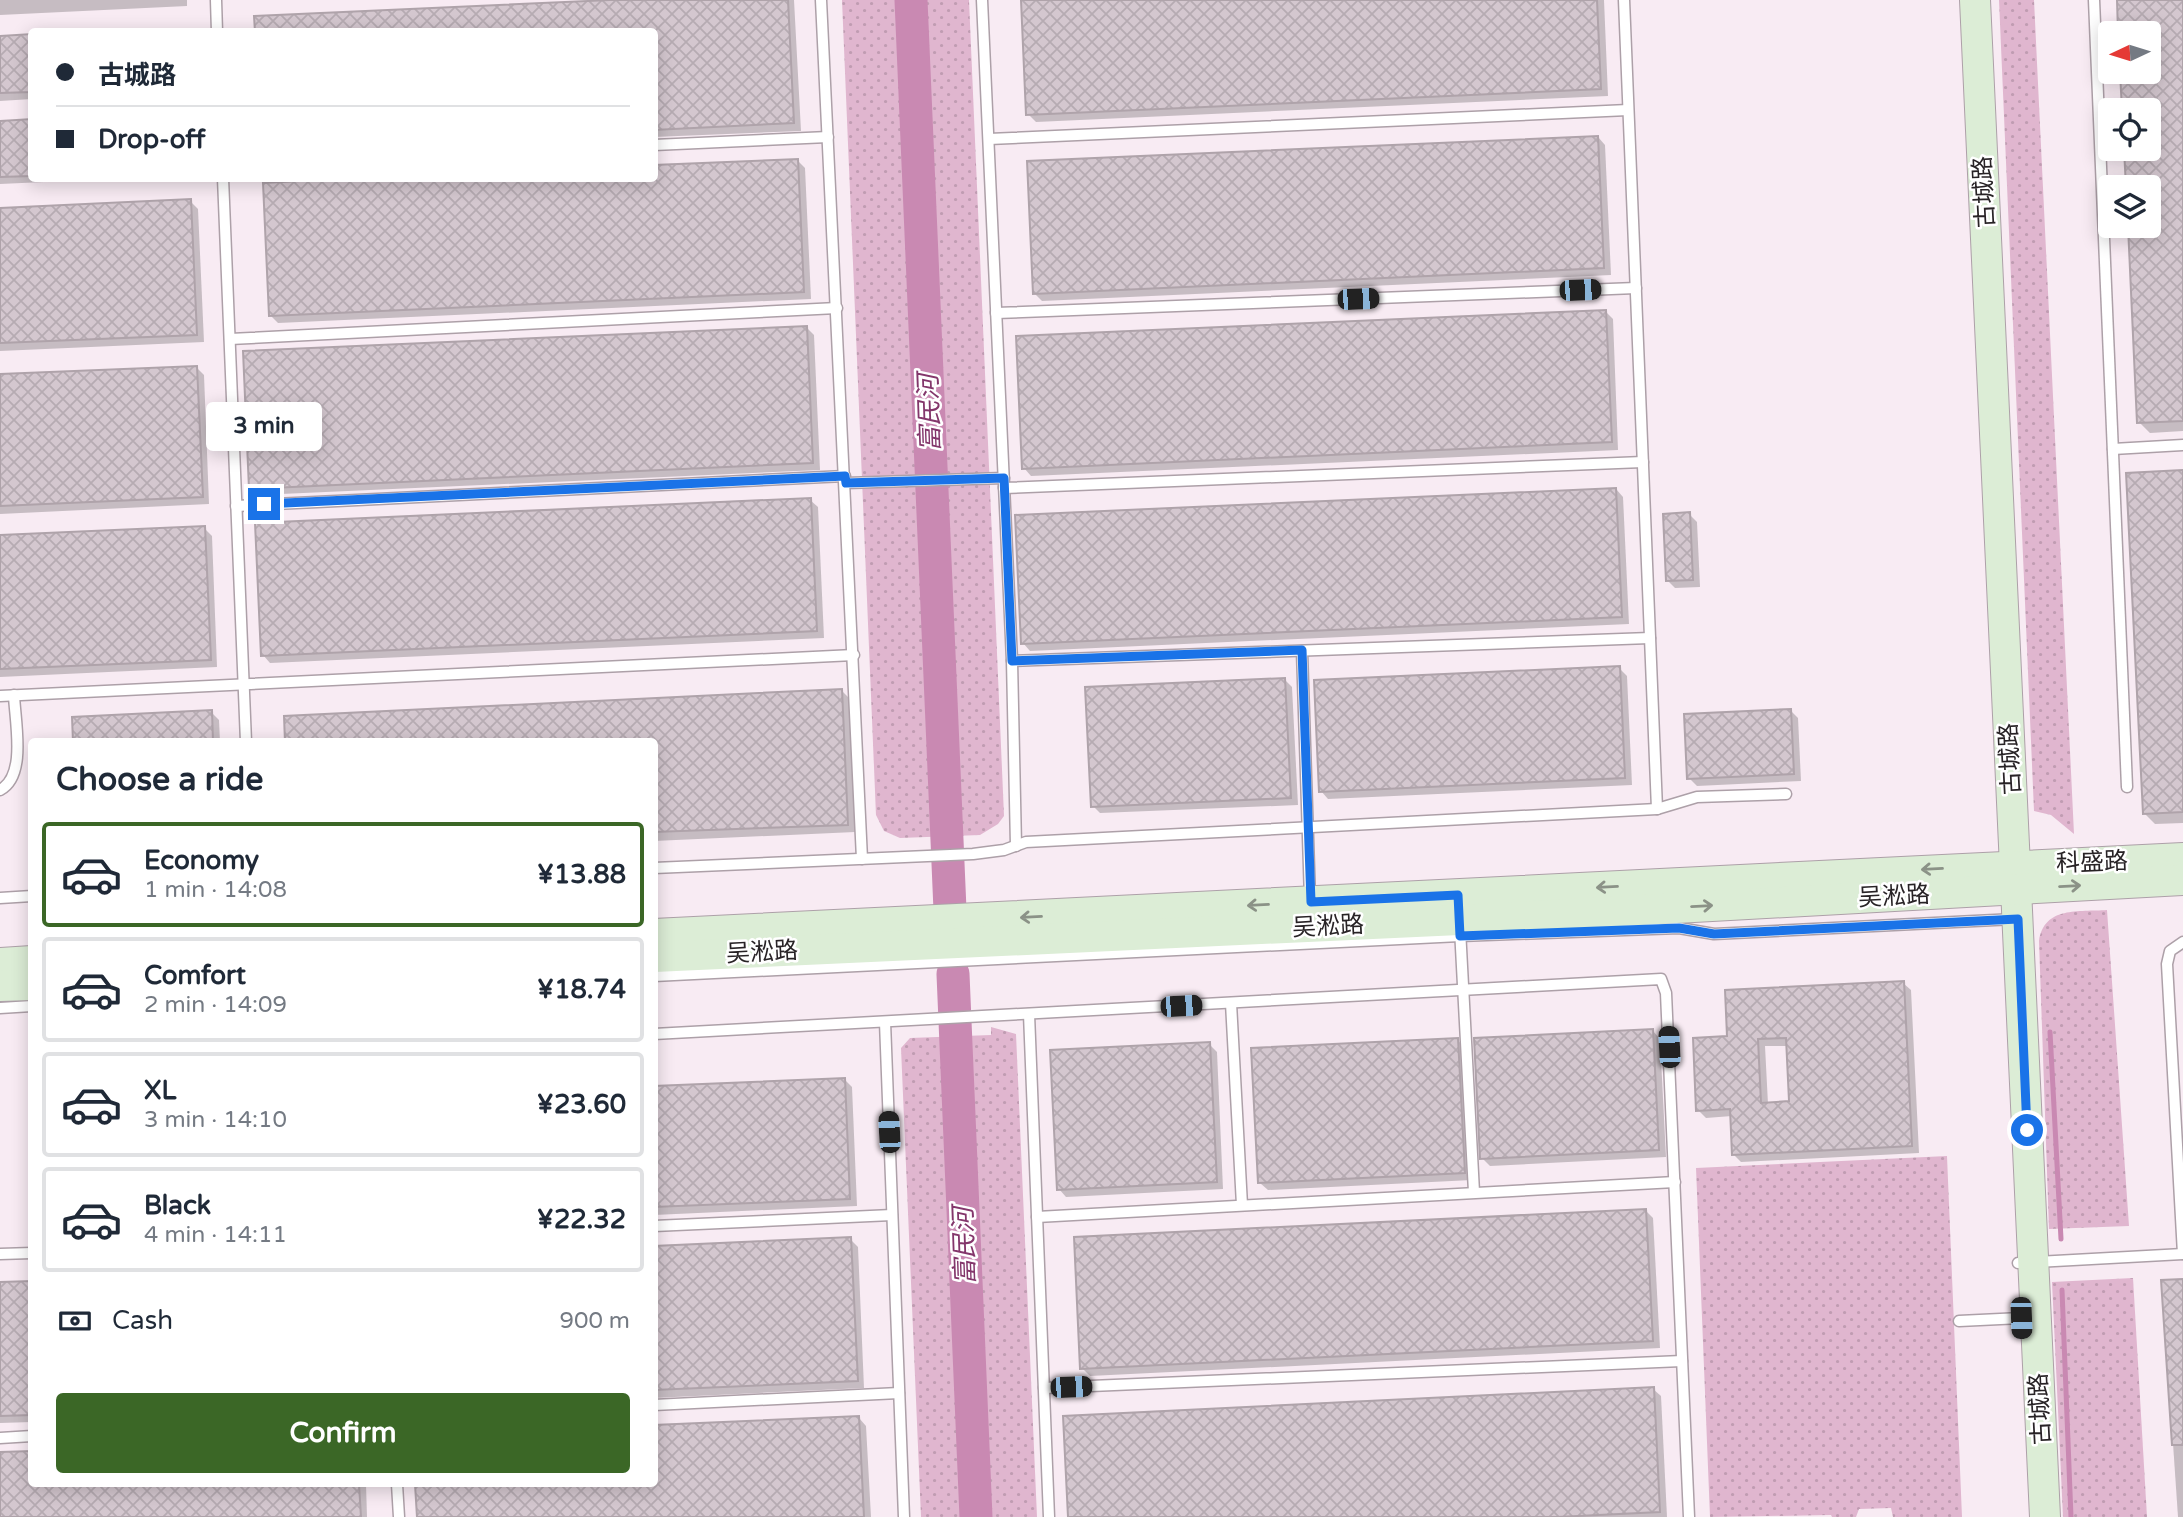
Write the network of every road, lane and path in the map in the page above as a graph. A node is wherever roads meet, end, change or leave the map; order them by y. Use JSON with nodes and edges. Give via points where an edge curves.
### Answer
{"nodes":[{"id":1,"x":215,"y":0,"type":"edge"},
{"id":2,"x":821,"y":0,"type":"edge"},
{"id":3,"x":982,"y":0,"type":"edge"},
{"id":4,"x":1624,"y":0,"type":"edge"},
{"id":5,"x":1962,"y":0,"type":"edge"},
{"id":6,"x":1975,"y":0,"type":"edge"},
{"id":7,"x":2094,"y":0,"type":"edge"},
{"id":8,"x":217,"y":28,"type":"edge"},
{"id":9,"x":1628,"y":110,"type":"junction"},
{"id":10,"x":828,"y":137,"type":"junction"},
{"id":11,"x":989,"y":139,"type":"junction"},
{"id":12,"x":658,"y":145,"type":"edge"},
{"id":13,"x":223,"y":182,"type":"edge"},
{"id":14,"x":1636,"y":288,"type":"junction"},
{"id":15,"x":837,"y":309,"type":"junction"},
{"id":16,"x":996,"y":313,"type":"junction"},
{"id":17,"x":230,"y":339,"type":"junction"},
{"id":18,"x":2183,"y":445,"type":"edge"},
{"id":19,"x":2113,"y":449,"type":"junction"},
{"id":20,"x":1643,"y":462,"type":"junction"},
{"id":21,"x":845,"y":480,"type":"junction"},
{"id":22,"x":1004,"y":483,"type":"junction"},
{"id":23,"x":236,"y":506,"type":"junction"},
{"id":24,"x":1650,"y":638,"type":"junction"},
{"id":25,"x":1302,"y":650,"type":"junction"},
{"id":26,"x":854,"y":655,"type":"junction"},
{"id":27,"x":1012,"y":661,"type":"junction"},
{"id":28,"x":244,"y":684,"type":"junction"},
{"id":29,"x":14,"y":695,"type":"junction"},
{"id":30,"x":0,"y":696,"type":"edge"},
{"id":31,"x":246,"y":738,"type":"edge"},
{"id":32,"x":2127,"y":787,"type":"dead end"},
{"id":33,"x":0,"y":790,"type":"edge"},
{"id":34,"x":1786,"y":794,"type":"dead end"},
{"id":35,"x":1657,"y":809,"type":"junction"},
{"id":36,"x":1308,"y":827,"type":"junction"},
{"id":37,"x":1016,"y":846,"type":"junction"},
{"id":38,"x":2183,"y":858,"type":"edge"},
{"id":39,"x":862,"y":859,"type":"junction"},
{"id":40,"x":658,"y":868,"type":"edge"},
{"id":41,"x":2008,"y":878,"type":"junction"},
{"id":42,"x":2183,"y":880,"type":"edge"},
{"id":43,"x":28,"y":896,"type":"edge"},
{"id":44,"x":0,"y":898,"type":"edge"},
{"id":45,"x":1311,"y":902,"type":"junction"},
{"id":46,"x":1459,"y":917,"type":"junction"},
{"id":47,"x":2011,"y":919,"type":"junction"},
{"id":48,"x":658,"y":934,"type":"edge"},
{"id":49,"x":2183,"y":942,"type":"edge"},
{"id":50,"x":658,"y":957,"type":"edge"},
{"id":51,"x":28,"y":961,"type":"edge"},
{"id":52,"x":0,"y":963,"type":"edge"},
{"id":53,"x":658,"y":976,"type":"edge"},
{"id":54,"x":28,"y":985,"type":"edge"},
{"id":55,"x":0,"y":986,"type":"edge"},
{"id":56,"x":1463,"y":990,"type":"junction"},
{"id":57,"x":1231,"y":1003,"type":"junction"},
{"id":58,"x":28,"y":1006,"type":"edge"},
{"id":59,"x":0,"y":1008,"type":"edge"},
{"id":60,"x":1029,"y":1014,"type":"junction"},
{"id":61,"x":885,"y":1022,"type":"junction"},
{"id":62,"x":658,"y":1034,"type":"edge"},
{"id":63,"x":1675,"y":1182,"type":"junction"},
{"id":64,"x":1474,"y":1192,"type":"junction"},
{"id":65,"x":1242,"y":1205,"type":"junction"},
{"id":66,"x":892,"y":1215,"type":"junction"},
{"id":67,"x":1037,"y":1217,"type":"junction"},
{"id":68,"x":658,"y":1226,"type":"edge"},
{"id":69,"x":28,"y":1253,"type":"edge"},
{"id":70,"x":0,"y":1254,"type":"edge"},
{"id":71,"x":2183,"y":1254,"type":"edge"},
{"id":72,"x":2026,"y":1263,"type":"junction"},
{"id":73,"x":2021,"y":1318,"type":"junction"},
{"id":74,"x":1959,"y":1321,"type":"dead end"},
{"id":75,"x":1682,"y":1361,"type":"junction"},
{"id":76,"x":1044,"y":1388,"type":"junction"},
{"id":77,"x":899,"y":1393,"type":"junction"},
{"id":78,"x":658,"y":1405,"type":"edge"},
{"id":79,"x":28,"y":1436,"type":"edge"},
{"id":80,"x":0,"y":1438,"type":"edge"},
{"id":81,"x":397,"y":1487,"type":"edge"},
{"id":82,"x":398,"y":1517,"type":"edge"},
{"id":83,"x":904,"y":1517,"type":"edge"},
{"id":84,"x":1049,"y":1517,"type":"edge"},
{"id":85,"x":1689,"y":1517,"type":"edge"},
{"id":86,"x":2029,"y":1517,"type":"edge"},
{"id":87,"x":2045,"y":1517,"type":"edge"}],
"edges":[{"from":1,"to":8,"type":"lane"},
{"from":2,"to":10,"type":"lane"},
{"from":3,"to":11,"type":"lane"},
{"from":4,"to":9,"type":"lane"},
{"from":5,"to":41,"type":"main road","name":"古城路"},
{"from":6,"to":41,"type":"main road","name":"古城路"},
{"from":7,"to":19,"type":"lane"},
{"from":9,"to":11,"type":"lane"},
{"from":9,"to":14,"type":"lane"},
{"from":10,"to":12,"type":"lane"},
{"from":10,"to":15,"type":"lane"},
{"from":11,"to":16,"type":"lane"},
{"from":13,"to":17,"type":"lane"},
{"from":14,"to":16,"type":"lane"},
{"from":14,"to":20,"type":"lane"},
{"from":15,"to":17,"type":"lane"},
{"from":15,"to":21,"type":"lane"},
{"from":16,"to":22,"type":"lane"},
{"from":17,"to":23,"type":"lane"},
{"from":18,"to":19,"type":"lane"},
{"from":19,"to":32,"type":"lane"},
{"from":20,"to":22,"type":"lane"},
{"from":20,"to":24,"type":"lane"},
{"from":21,"to":22,"type":"lane"},
{"from":21,"to":23,"type":"lane"},
{"from":21,"to":26,"type":"lane"},
{"from":22,"to":27,"type":"lane"},
{"from":23,"to":28,"type":"lane"},
{"from":24,"to":25,"type":"lane"},
{"from":24,"to":35,"type":"lane"},
{"from":25,"to":27,"type":"lane"},
{"from":25,"to":36,"type":"lane"},
{"from":26,"to":28,"type":"lane"},
{"from":26,"to":39,"type":"lane"},
{"from":27,"to":37,"type":"lane"},
{"from":28,"to":29,"type":"lane"},
{"from":28,"to":31,"type":"lane"},
{"from":29,"to":30,"type":"lane"},
{"from":29,"to":33,"type":"lane","via":[[17,767],[12,782]]},
{"from":34,"to":35,"type":"lane","via":[[1697,797]]},
{"from":35,"to":36,"type":"lane"},
{"from":36,"to":37,"type":"lane"},
{"from":36,"to":45,"type":"lane"},
{"from":37,"to":39,"type":"lane","via":[[973,854]]},
{"from":38,"to":41,"type":"main road","name":"科盛路"},
{"from":39,"to":40,"type":"lane"},
{"from":41,"to":42,"type":"main road","name":"科盛路","one_way":true},
{"from":41,"to":46,"type":"main road","name":"吴淞路"},
{"from":41,"to":47,"type":"main road","name":"古城路"},
{"from":43,"to":44,"type":"lane"},
{"from":45,"to":46,"type":"main road","name":"吴淞路"},
{"from":45,"to":48,"type":"main road","name":"吴淞路","one_way":true},
{"from":46,"to":47,"type":"lane","via":[[1679,928],[1714,934]]},
{"from":46,"to":50,"type":"main road","name":"吴淞路"},
{"from":46,"to":53,"type":"lane"},
{"from":46,"to":56,"type":"lane"},
{"from":47,"to":72,"type":"main road","name":"古城路"},
{"from":49,"to":71,"type":"lane","via":[[2170,951],[2166,964]]},
{"from":51,"to":52,"type":"main road"},
{"from":54,"to":55,"type":"main road"},
{"from":56,"to":57,"type":"lane"},
{"from":56,"to":63,"type":"lane","via":[[1661,979],[1666,993]]},
{"from":56,"to":64,"type":"lane"},
{"from":57,"to":60,"type":"lane"},
{"from":57,"to":65,"type":"lane"},
{"from":58,"to":59,"type":"lane"},
{"from":60,"to":61,"type":"lane"},
{"from":60,"to":67,"type":"lane"},
{"from":61,"to":62,"type":"lane"},
{"from":61,"to":66,"type":"lane"},
{"from":63,"to":64,"type":"lane"},
{"from":63,"to":75,"type":"lane"},
{"from":64,"to":65,"type":"lane"},
{"from":65,"to":67,"type":"lane"},
{"from":66,"to":68,"type":"lane"},
{"from":66,"to":77,"type":"lane"},
{"from":67,"to":76,"type":"lane"},
{"from":69,"to":70,"type":"lane"},
{"from":71,"to":72,"type":"lane"},
{"from":72,"to":73,"type":"main road","name":"古城路"},
{"from":72,"to":87,"type":"main road","name":"古城路"},
{"from":73,"to":74,"type":"lane"},
{"from":73,"to":86,"type":"main road","name":"古城路"},
{"from":75,"to":76,"type":"lane"},
{"from":75,"to":85,"type":"lane"},
{"from":76,"to":84,"type":"lane"},
{"from":77,"to":78,"type":"lane"},
{"from":77,"to":83,"type":"lane"},
{"from":79,"to":80,"type":"lane"},
{"from":81,"to":82,"type":"lane"}]}
